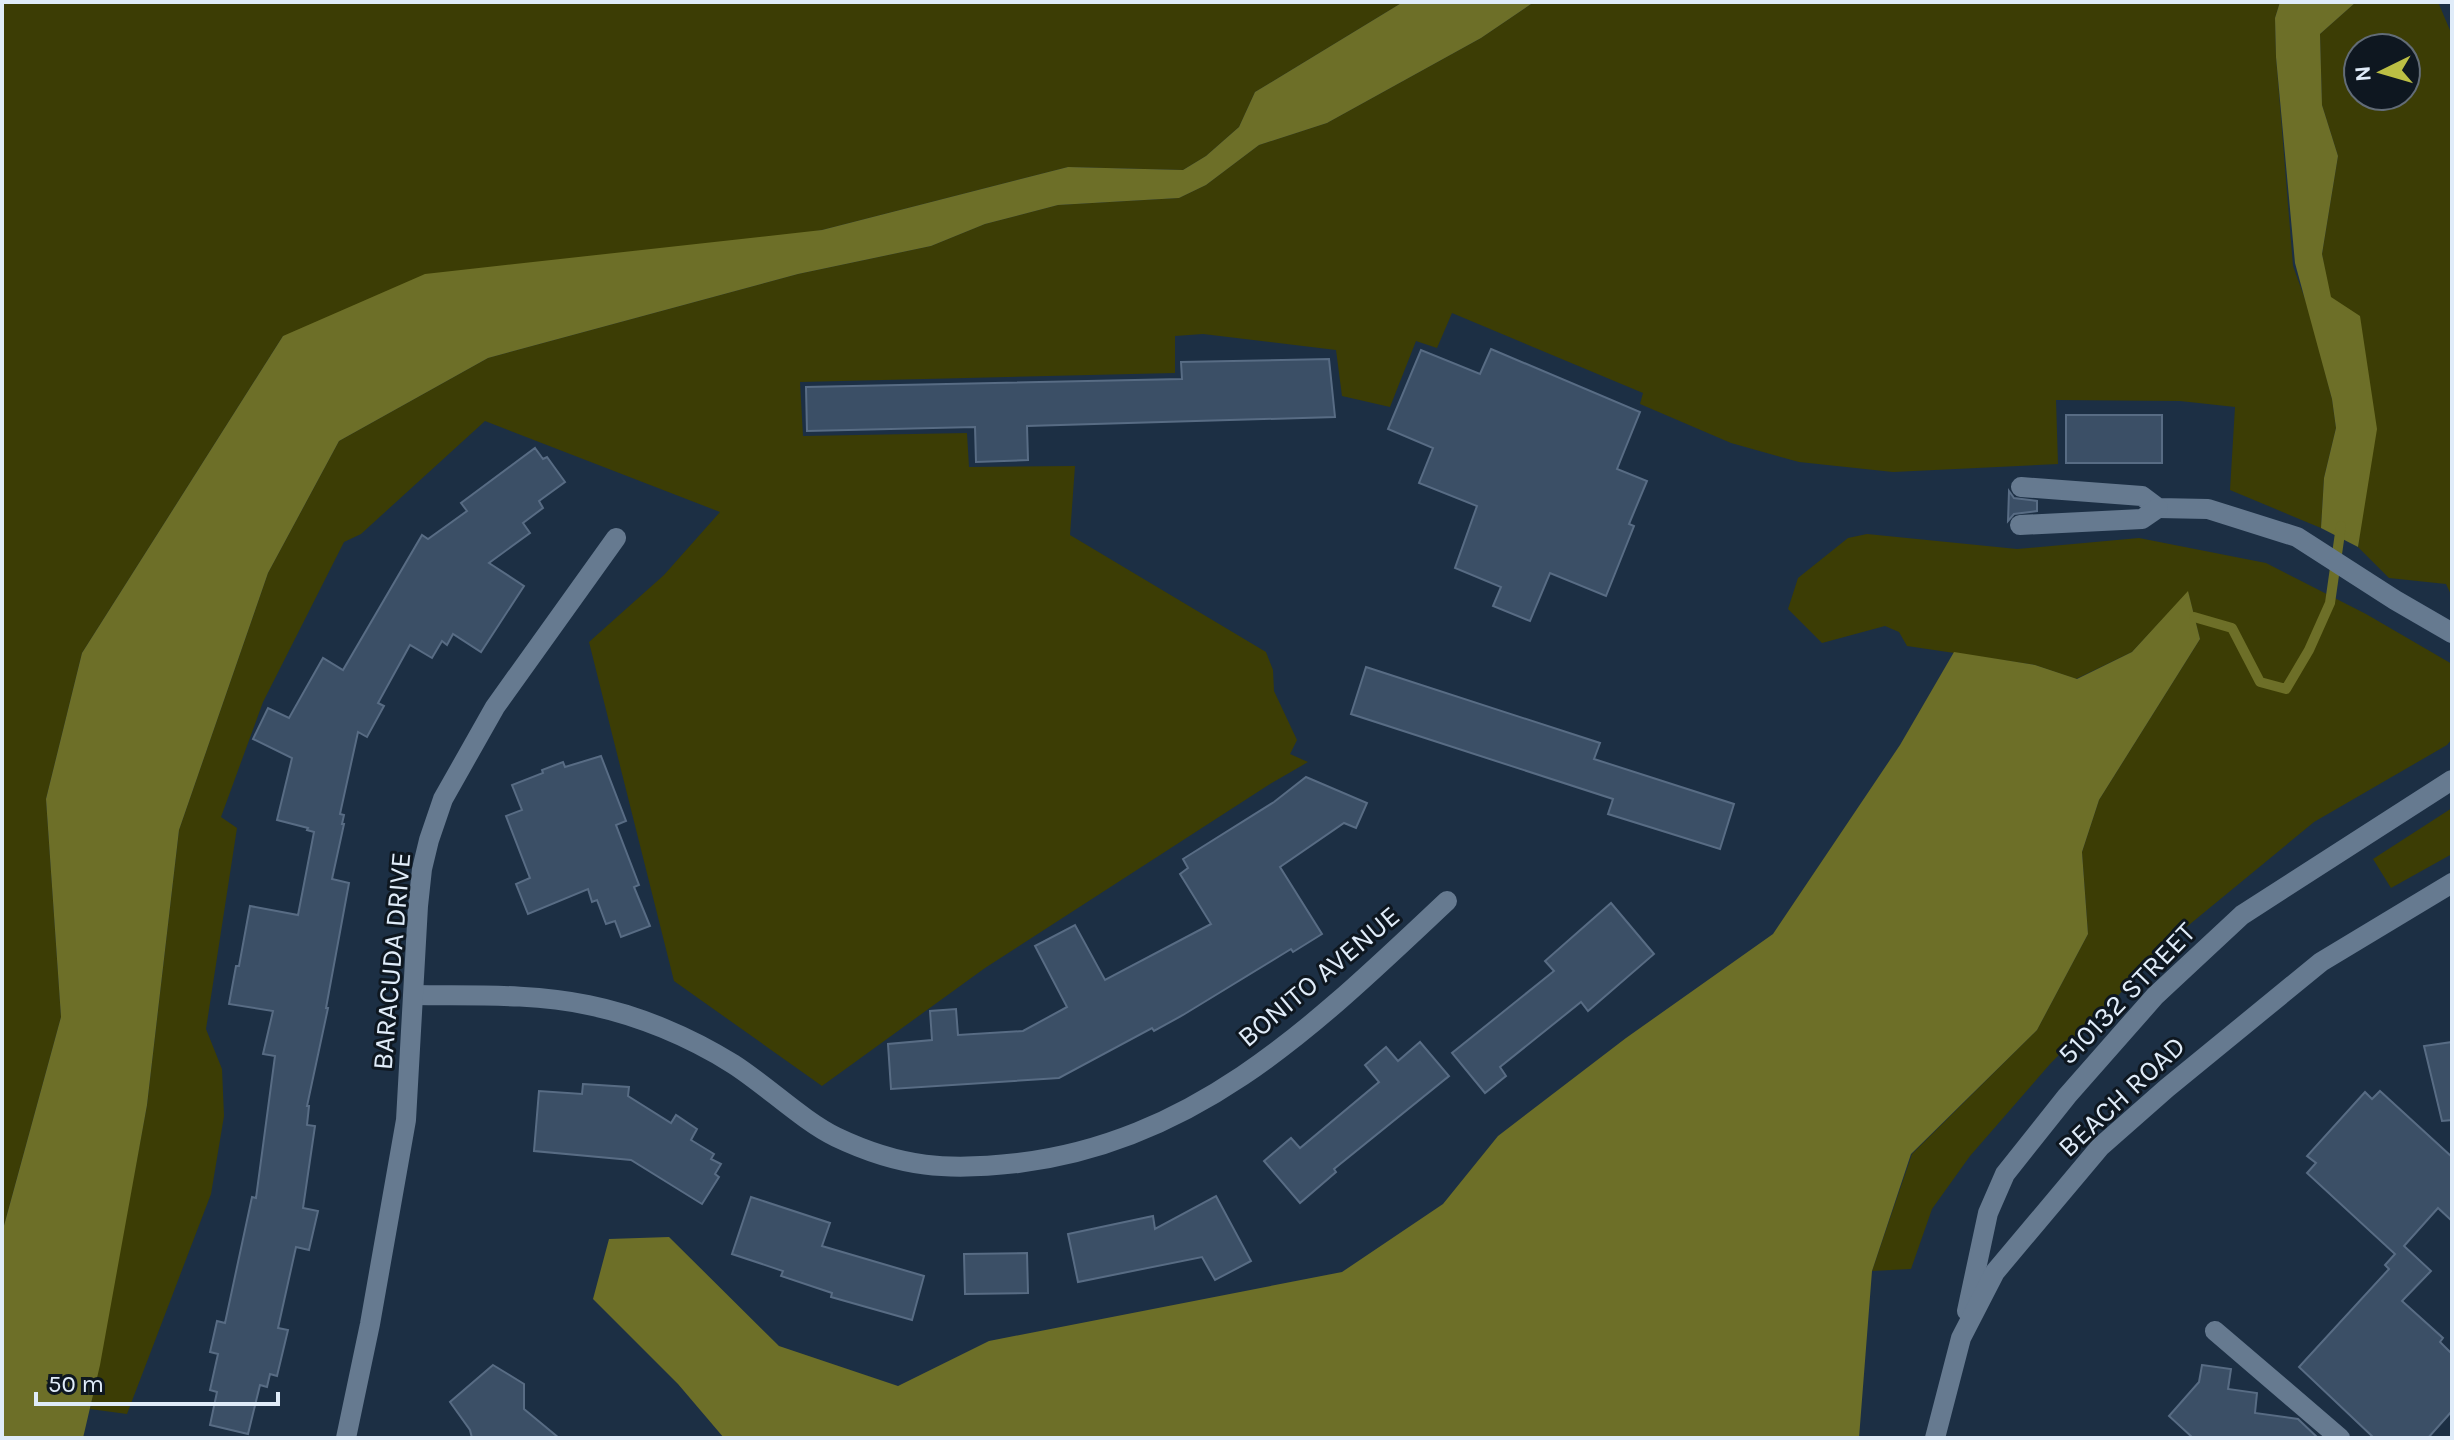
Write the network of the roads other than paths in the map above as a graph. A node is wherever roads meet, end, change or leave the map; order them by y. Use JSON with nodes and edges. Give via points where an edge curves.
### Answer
{"nodes":[{"id":1,"x":2021,"y":487,"type":"dead end"},
{"id":2,"x":2158,"y":508,"type":"junction"},
{"id":3,"x":2020,"y":525,"type":"dead end"},
{"id":4,"x":616,"y":538,"type":"dead end"},
{"id":5,"x":2452,"y":633,"type":"edge"},
{"id":6,"x":2452,"y":780,"type":"edge"},
{"id":7,"x":2452,"y":883,"type":"edge"},
{"id":8,"x":1447,"y":901,"type":"dead end"},
{"id":9,"x":414,"y":995,"type":"junction"},
{"id":10,"x":2215,"y":1331,"type":"dead end"},
{"id":11,"x":1961,"y":1338,"type":"junction"},
{"id":12,"x":346,"y":1438,"type":"edge"},
{"id":13,"x":1935,"y":1438,"type":"edge"},
{"id":14,"x":2340,"y":1438,"type":"edge"}],
"edges":[{"from":1,"to":2,"type":"street","via":[[2142,496]]},
{"from":2,"to":3,"type":"street","via":[[2142,519]]},
{"from":2,"to":5,"type":"street","via":[[2208,509],[2297,537]]},
{"from":4,"to":9,"type":"street","name":"BARACUDA DRIVE","via":[[495,707],[443,799],[422,869]]},
{"from":6,"to":11,"type":"street","name":"510132 STREET","via":[[2242,915],[2155,996],[2067,1096],[2005,1174],[1988,1213]]},
{"from":7,"to":11,"type":"street","name":"BEACH ROAD","via":[[2321,962],[2100,1147],[1995,1272]]},
{"from":8,"to":9,"type":"street","name":"BONITO AVENUE","via":[[1291,1042],[1210,1098],[1116,1140],[1033,1161],[972,1168],[926,1167],[880,1156],[833,1136],[732,1064],[636,1017],[533,998]]},
{"from":9,"to":12,"type":"street","name":"BARACUDA DRIVE","via":[[406,1120]]},
{"from":10,"to":14,"type":"street"},
{"from":11,"to":13,"type":"street","name":"BEACH ROAD"}]}
